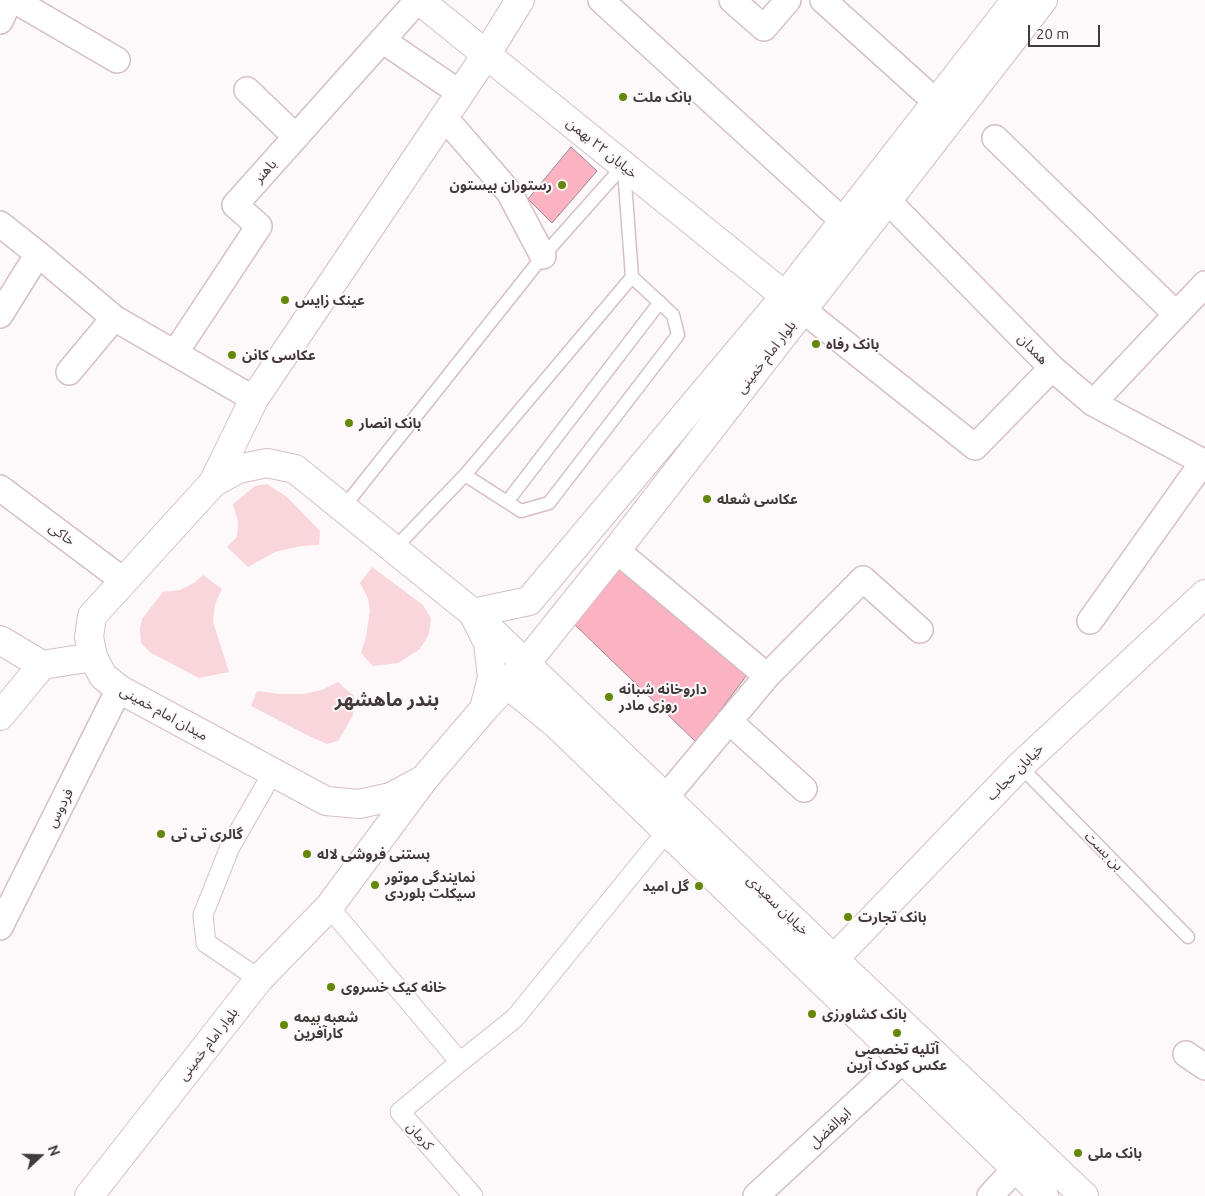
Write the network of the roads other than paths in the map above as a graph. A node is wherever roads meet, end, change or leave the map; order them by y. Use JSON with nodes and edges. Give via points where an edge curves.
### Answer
{"nodes":[{"id":1,"x":10,"y":0,"type":"edge"},
{"id":2,"x":14,"y":0,"type":"edge"},
{"id":3,"x":418,"y":0,"type":"edge"},
{"id":4,"x":520,"y":0,"type":"edge"},
{"id":5,"x":601,"y":0,"type":"edge"},
{"id":6,"x":732,"y":0,"type":"edge"},
{"id":7,"x":788,"y":0,"type":"edge"},
{"id":8,"x":823,"y":0,"type":"edge"},
{"id":9,"x":1016,"y":0,"type":"edge"},
{"id":10,"x":1043,"y":0,"type":"edge"},
{"id":11,"x":0,"y":21,"type":"edge"},
{"id":12,"x":382,"y":40,"type":"junction"},
{"id":13,"x":486,"y":55,"type":"junction"},
{"id":14,"x":117,"y":60,"type":"dead end"},
{"id":15,"x":247,"y":90,"type":"dead end"},
{"id":16,"x":460,"y":93,"type":"junction"},
{"id":17,"x":936,"y":102,"type":"junction"},
{"id":18,"x":444,"y":117,"type":"junction"},
{"id":19,"x":296,"y":137,"type":"junction"},
{"id":20,"x":995,"y":138,"type":"dead end"},
{"id":21,"x":624,"y":165,"type":"junction"},
{"id":22,"x":888,"y":200,"type":"junction"},
{"id":23,"x":844,"y":221,"type":"junction"},
{"id":24,"x":0,"y":224,"type":"edge"},
{"id":25,"x":38,"y":254,"type":"junction"},
{"id":26,"x":543,"y":256,"type":"junction"},
{"id":27,"x":632,"y":277,"type":"junction"},
{"id":28,"x":1205,"y":284,"type":"edge"},
{"id":29,"x":660,"y":302,"type":"junction"},
{"id":30,"x":794,"y":303,"type":"junction"},
{"id":31,"x":1176,"y":314,"type":"junction"},
{"id":32,"x":0,"y":316,"type":"edge"},
{"id":33,"x":114,"y":318,"type":"junction"},
{"id":34,"x":175,"y":353,"type":"junction"},
{"id":35,"x":1052,"y":368,"type":"junction"},
{"id":36,"x":70,"y":372,"type":"dead end"},
{"id":37,"x":254,"y":399,"type":"junction"},
{"id":38,"x":1093,"y":404,"type":"junction"},
{"id":39,"x":1204,"y":463,"type":"edge"},
{"id":40,"x":465,"y":474,"type":"junction"},
{"id":41,"x":213,"y":483,"type":"junction"},
{"id":42,"x":0,"y":488,"type":"edge"},
{"id":43,"x":507,"y":502,"type":"junction"},
{"id":44,"x":343,"y":508,"type":"junction"},
{"id":45,"x":394,"y":549,"type":"junction"},
{"id":46,"x":616,"y":550,"type":"junction"},
{"id":47,"x":124,"y":581,"type":"junction"},
{"id":48,"x":1205,"y":594,"type":"edge"},
{"id":49,"x":473,"y":613,"type":"junction"},
{"id":50,"x":1090,"y":622,"type":"dead end"},
{"id":51,"x":920,"y":630,"type":"dead end"},
{"id":52,"x":0,"y":640,"type":"edge"},
{"id":53,"x":93,"y":657,"type":"junction"},
{"id":54,"x":526,"y":664,"type":"junction"},
{"id":55,"x":42,"y":665,"type":"junction"},
{"id":56,"x":766,"y":676,"type":"junction"},
{"id":57,"x":507,"y":684,"type":"junction"},
{"id":58,"x":119,"y":689,"type":"junction"},
{"id":59,"x":484,"y":709,"type":"junction"},
{"id":60,"x":0,"y":716,"type":"edge"},
{"id":61,"x":730,"y":721,"type":"junction"},
{"id":62,"x":1020,"y":766,"type":"junction"},
{"id":63,"x":273,"y":772,"type":"junction"},
{"id":64,"x":424,"y":779,"type":"junction"},
{"id":65,"x":804,"y":789,"type":"dead end"},
{"id":66,"x":665,"y":798,"type":"junction"},
{"id":67,"x":667,"y":831,"type":"junction"},
{"id":68,"x":332,"y":903,"type":"junction"},
{"id":69,"x":0,"y":927,"type":"edge"},
{"id":70,"x":1188,"y":936,"type":"dead end"},
{"id":71,"x":834,"y":959,"type":"junction"},
{"id":72,"x":259,"y":979,"type":"junction"},
{"id":73,"x":904,"y":1059,"type":"junction"},
{"id":74,"x":460,"y":1062,"type":"junction"},
{"id":75,"x":1016,"y":1168,"type":"junction"},
{"id":76,"x":89,"y":1196,"type":"edge"},
{"id":77,"x":473,"y":1196,"type":"edge"},
{"id":78,"x":756,"y":1196,"type":"edge"},
{"id":79,"x":990,"y":1196,"type":"edge"},
{"id":80,"x":1044,"y":1196,"type":"edge"},
{"id":81,"x":1084,"y":1196,"type":"edge"}],
"edges":[{"from":1,"to":11,"type":"street"},
{"from":2,"to":14,"type":"street"},
{"from":3,"to":12,"type":"street","name":"باهنر"},
{"from":3,"to":13,"type":"main road","name":"خیابان ۲۲ بهمن"},
{"from":4,"to":13,"type":"main road"},
{"from":5,"to":23,"type":"street"},
{"from":6,"to":7,"type":"street","via":[[764,28]]},
{"from":8,"to":17,"type":"street"},
{"from":9,"to":17,"type":"main road","name":"بلوار امام خمینی"},
{"from":10,"to":22,"type":"main road","name":"بلوار امام خمینی"},
{"from":12,"to":16,"type":"street"},
{"from":12,"to":19,"type":"street","name":"باهنر"},
{"from":13,"to":16,"type":"main road"},
{"from":13,"to":21,"type":"main road","name":"خیابان ۲۲ بهمن"},
{"from":15,"to":19,"type":"street"},
{"from":16,"to":18,"type":"main road"},
{"from":17,"to":23,"type":"main road","name":"بلوار امام خمینی"},
{"from":18,"to":26,"type":"street","via":[[508,192]]},
{"from":18,"to":37,"type":"main road"},
{"from":19,"to":34,"type":"street","name":"باهنر","via":[[235,205],[259,226]]},
{"from":20,"to":31,"type":"street"},
{"from":21,"to":26,"type":"lane"},
{"from":21,"to":27,"type":"lane"},
{"from":21,"to":30,"type":"main road","name":"خیابان ۲۲ بهمن"},
{"from":22,"to":30,"type":"main road","name":"بلوار امام خمینی"},
{"from":22,"to":35,"type":"street","name":"همدان"},
{"from":23,"to":30,"type":"main road","name":"بلوار امام خمینی"},
{"from":24,"to":25,"type":"street"},
{"from":25,"to":32,"type":"street"},
{"from":25,"to":33,"type":"street"},
{"from":26,"to":44,"type":"lane"},
{"from":27,"to":29,"type":"lane"},
{"from":27,"to":40,"type":"lane"},
{"from":28,"to":31,"type":"street"},
{"from":29,"to":43,"type":"lane"},
{"from":29,"to":43,"type":"lane","via":[[673,315],[678,335],[643,381],[549,503],[521,511]]},
{"from":30,"to":35,"type":"street","via":[[976,447]]},
{"from":30,"to":46,"type":"main road","name":"بلوار امام خمینی"},
{"from":30,"to":49,"type":"main road","name":"بلوار امام خمینی","via":[[529,601]]},
{"from":31,"to":38,"type":"street"},
{"from":33,"to":34,"type":"street"},
{"from":33,"to":36,"type":"street"},
{"from":34,"to":37,"type":"street"},
{"from":35,"to":38,"type":"street","name":"همدان"},
{"from":37,"to":41,"type":"main road"},
{"from":38,"to":39,"type":"street","name":"همدان"},
{"from":39,"to":50,"type":"street"},
{"from":40,"to":43,"type":"lane"},
{"from":40,"to":45,"type":"lane"},
{"from":41,"to":44,"type":"main road","name":"میدان امام خمینی","via":[[238,468],[267,464],[296,469]]},
{"from":41,"to":47,"type":"main road","name":"میدان امام خمینی"},
{"from":42,"to":47,"type":"street","name":"خاکی"},
{"from":44,"to":45,"type":"main road","name":"میدان امام خمینی"},
{"from":45,"to":49,"type":"main road","name":"میدان امام خمینی"},
{"from":46,"to":54,"type":"main road","name":"بلوار امام خمینی"},
{"from":46,"to":56,"type":"street"},
{"from":47,"to":53,"type":"main road","name":"میدان امام خمینی","via":[[92,616],[89,636]]},
{"from":48,"to":62,"type":"main road","name":"خیابان حجاب"},
{"from":49,"to":54,"type":"main road","name":"خیابان سعیدی"},
{"from":49,"to":59,"type":"main road","name":"میدان امام خمینی","via":[[488,643],[492,676]]},
{"from":51,"to":56,"type":"street","via":[[863,579]]},
{"from":52,"to":55,"type":"main road"},
{"from":53,"to":55,"type":"main road"},
{"from":53,"to":58,"type":"main road","name":"میدان امام خمینی","via":[[103,676]]},
{"from":54,"to":57,"type":"main road","name":"بلوار امام خمینی"},
{"from":54,"to":66,"type":"main road","name":"خیابان سعیدی"},
{"from":55,"to":60,"type":"main road"},
{"from":56,"to":61,"type":"street"},
{"from":57,"to":59,"type":"main road","name":"بلوار امام خمینی"},
{"from":57,"to":67,"type":"main road","name":"خیابان سعیدی","via":[[556,725]]},
{"from":58,"to":63,"type":"main road","name":"میدان امام خمینی"},
{"from":58,"to":69,"type":"street","name":"فردوس"},
{"from":59,"to":64,"type":"main road","name":"میدان امام خمینی"},
{"from":61,"to":65,"type":"street"},
{"from":61,"to":66,"type":"street"},
{"from":62,"to":70,"type":"lane","name":"بن بست"},
{"from":62,"to":71,"type":"main road","name":"خیابان حجاب"},
{"from":63,"to":64,"type":"main road","name":"میدان امام خمینی","via":[[326,801],[359,804],[391,797]]},
{"from":63,"to":72,"type":"street","via":[[230,847],[203,915],[206,943]]},
{"from":64,"to":68,"type":"main road","name":"بلوار امام خمینی"},
{"from":66,"to":71,"type":"main road","name":"خیابان سعیدی"},
{"from":67,"to":73,"type":"main road","name":"خیابان سعیدی"},
{"from":67,"to":74,"type":"street","via":[[515,1018]]},
{"from":68,"to":72,"type":"main road","name":"بلوار امام خمینی"},
{"from":68,"to":74,"type":"street"},
{"from":71,"to":81,"type":"main road","name":"خیابان سعیدی"},
{"from":72,"to":76,"type":"main road","name":"بلوار امام خمینی"},
{"from":73,"to":75,"type":"main road","name":"خیابان سعیدی"},
{"from":73,"to":78,"type":"street","name":"ابوالفضل"},
{"from":74,"to":77,"type":"street","name":"کرمان","via":[[400,1112]]},
{"from":75,"to":79,"type":"street"},
{"from":75,"to":80,"type":"main road","name":"خیابان سعیدی"}]}
